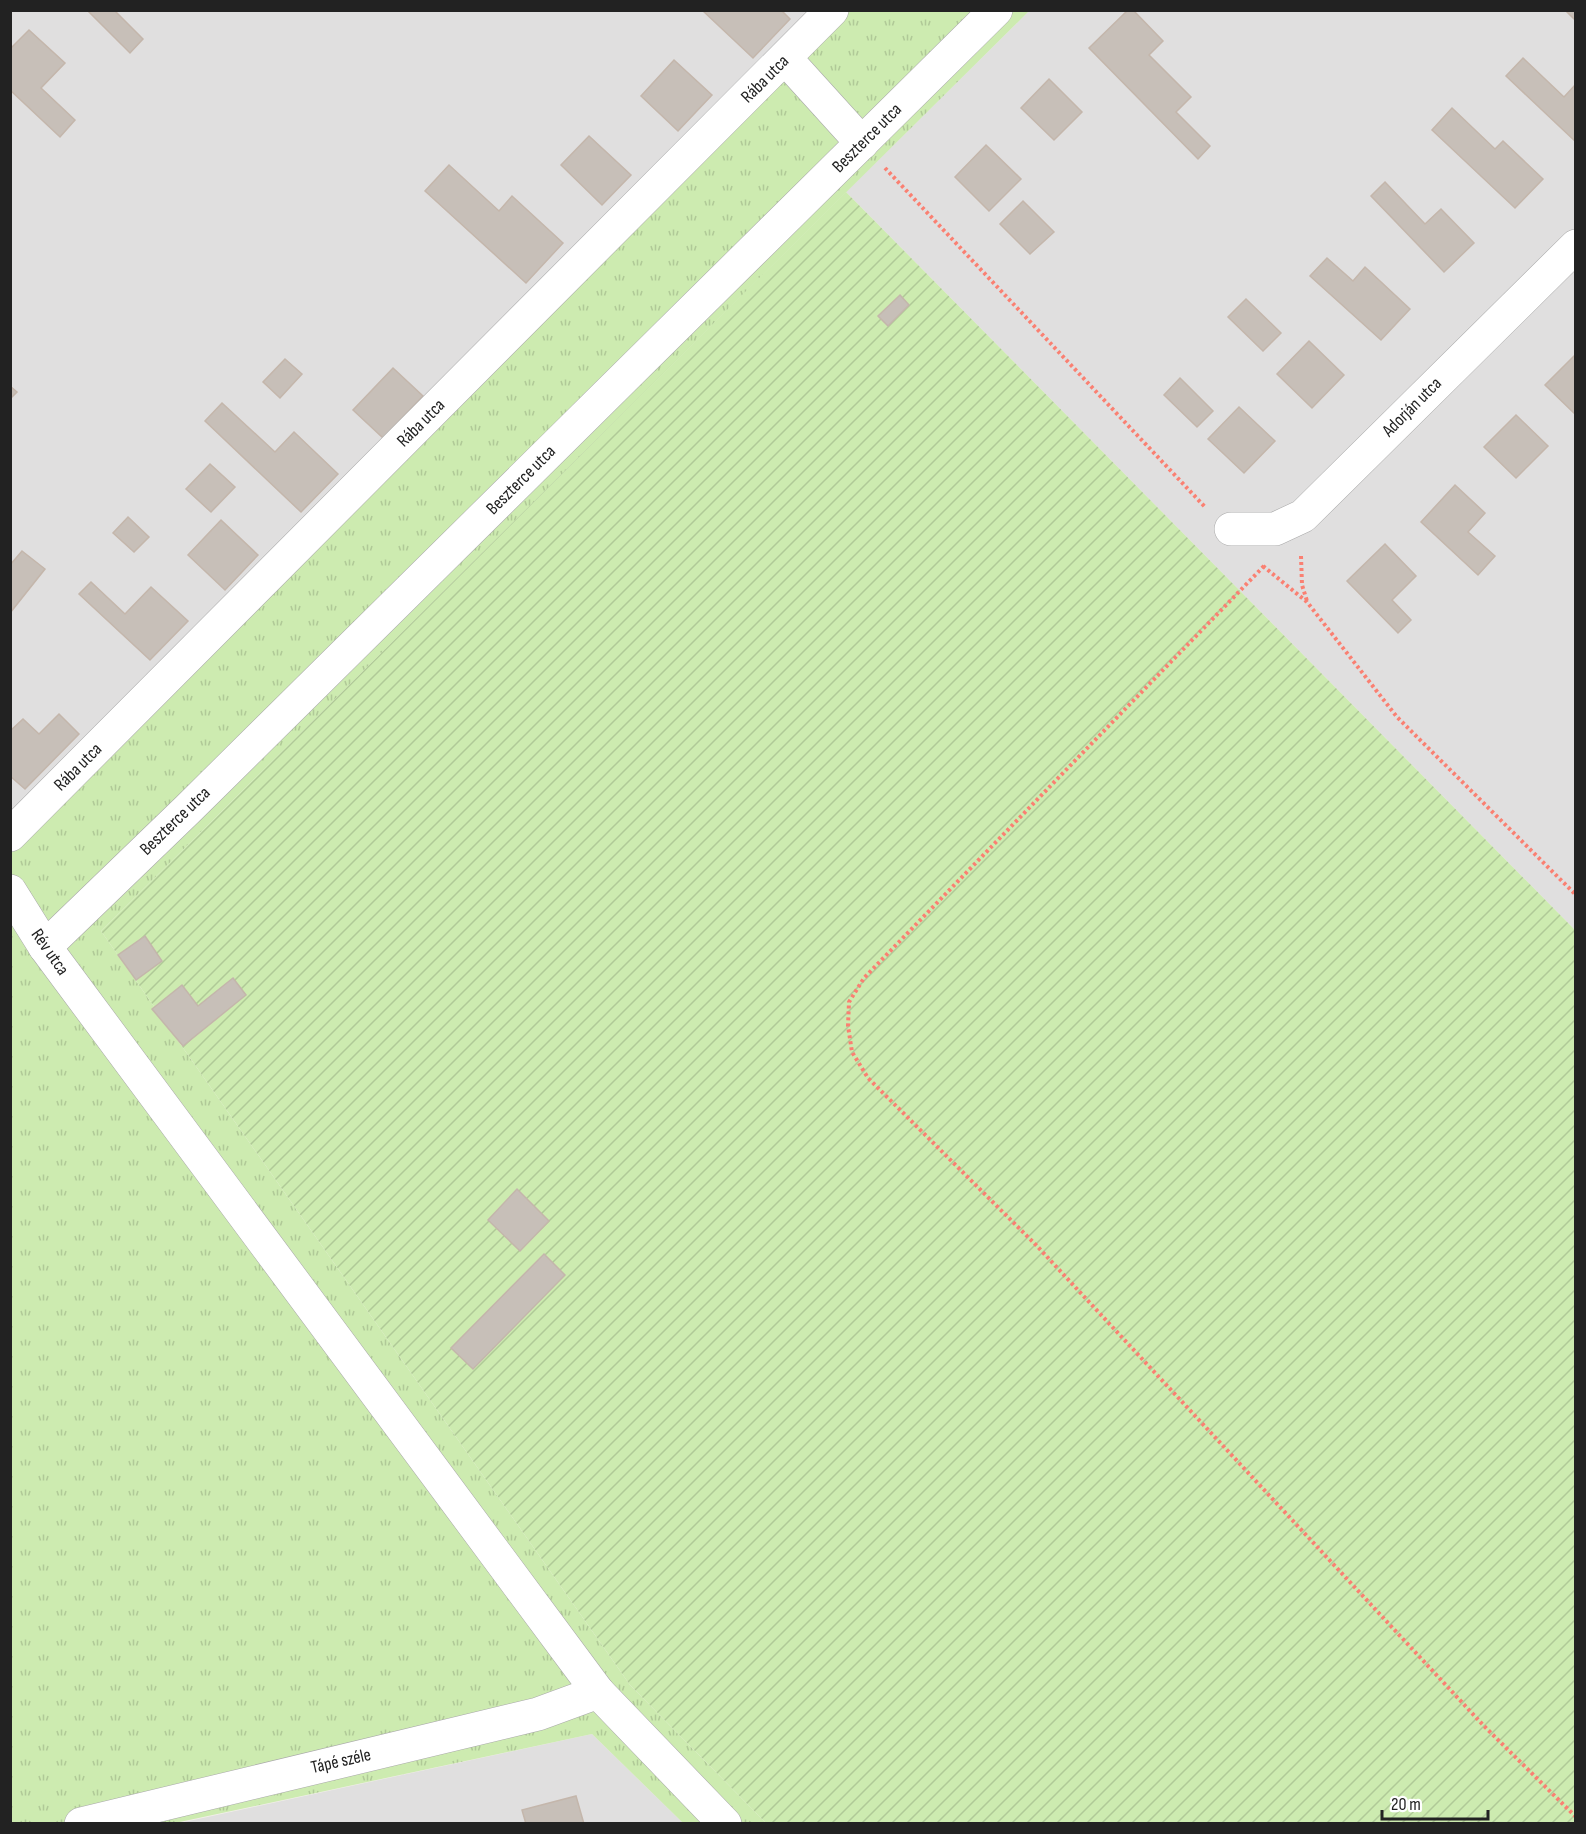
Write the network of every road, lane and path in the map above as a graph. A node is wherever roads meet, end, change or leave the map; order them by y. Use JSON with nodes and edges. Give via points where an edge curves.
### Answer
{"nodes":[{"id":1,"x":832,"y":10,"type":"edge"},
{"id":2,"x":996,"y":10,"type":"edge"},
{"id":3,"x":785,"y":58,"type":"junction"},
{"id":4,"x":862,"y":143,"type":"junction"},
{"id":5,"x":1575,"y":246,"type":"edge"},
{"id":6,"x":1303,"y":516,"type":"junction"},
{"id":7,"x":1231,"y":529,"type":"dead end"},
{"id":8,"x":1263,"y":566,"type":"dead end"},
{"id":9,"x":1307,"y":602,"type":"dead end"},
{"id":10,"x":10,"y":836,"type":"edge"},
{"id":11,"x":10,"y":891,"type":"edge"},
{"id":12,"x":45,"y":947,"type":"junction"},
{"id":13,"x":598,"y":1692,"type":"junction"},
{"id":14,"x":1575,"y":1817,"type":"edge"},
{"id":15,"x":81,"y":1824,"type":"edge"},
{"id":16,"x":725,"y":1824,"type":"edge"}],
"edges":[{"from":1,"to":3,"type":"street","name":"Rába utca"},
{"from":2,"to":4,"type":"street","name":"Beszterce utca"},
{"from":3,"to":4,"type":"street"},
{"from":3,"to":10,"type":"street","name":"Rába utca"},
{"from":4,"to":12,"type":"street","name":"Beszterce utca"},
{"from":5,"to":6,"type":"street","name":"Adorján utca"},
{"from":6,"to":7,"type":"street","name":"Adorján utca","via":[[1275,529]]},
{"from":6,"to":9,"type":"path","via":[[1300,569]]},
{"from":8,"to":14,"type":"path","via":[[864,978],[849,1002],[852,1052],[867,1078],[1036,1245],[1484,1726]]},
{"from":11,"to":12,"type":"street","name":"Rév utca"},
{"from":12,"to":13,"type":"street","name":"Rév utca"},
{"from":13,"to":15,"type":"street","name":"Tápé széle","via":[[538,1714]]},
{"from":13,"to":16,"type":"street","name":"Rév utca"}]}
